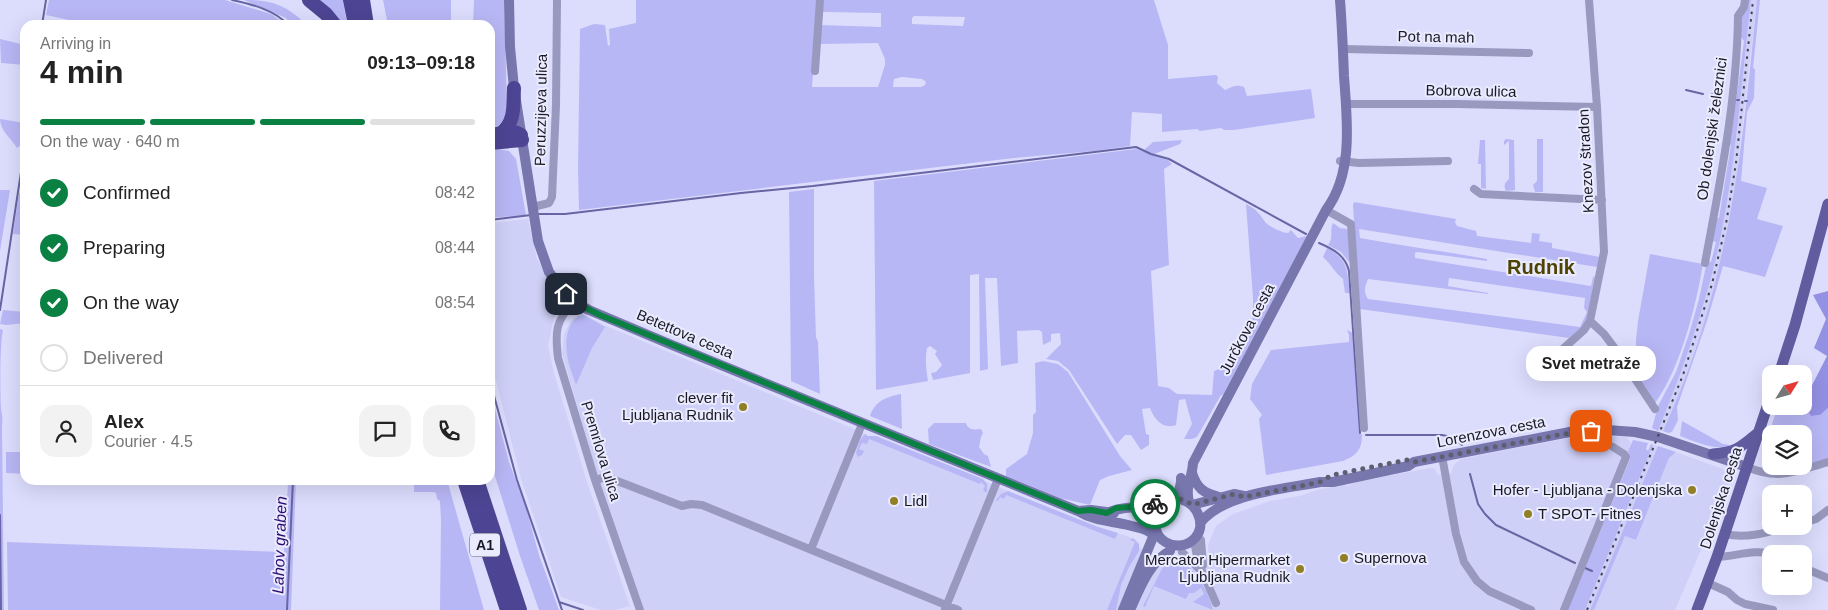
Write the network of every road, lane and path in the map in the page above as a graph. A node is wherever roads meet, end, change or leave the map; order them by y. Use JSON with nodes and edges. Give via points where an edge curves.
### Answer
{"nodes":[{"id":1,"x":309,"y":0,"type":"edge"},
{"id":2,"x":350,"y":0,"type":"edge"},
{"id":3,"x":363,"y":0,"type":"edge"},
{"id":4,"x":509,"y":0,"type":"edge"},
{"id":5,"x":557,"y":0,"type":"edge"},
{"id":6,"x":820,"y":0,"type":"edge"},
{"id":7,"x":1340,"y":0,"type":"edge"},
{"id":8,"x":1588,"y":0,"type":"edge"},
{"id":9,"x":1745,"y":0,"type":"edge"},
{"id":10,"x":330,"y":20,"type":"edge"},
{"id":11,"x":354,"y":20,"type":"edge"},
{"id":12,"x":366,"y":20,"type":"edge"},
{"id":13,"x":1343,"y":49,"type":"junction"},
{"id":14,"x":1529,"y":53,"type":"dead end"},
{"id":15,"x":815,"y":71,"type":"dead end"},
{"id":16,"x":514,"y":88,"type":"junction"},
{"id":17,"x":1346,"y":104,"type":"junction"},
{"id":18,"x":1597,"y":107,"type":"junction"},
{"id":19,"x":495,"y":135,"type":"edge"},
{"id":20,"x":522,"y":138,"type":"junction"},
{"id":21,"x":495,"y":142,"type":"edge"},
{"id":22,"x":1342,"y":161,"type":"junction"},
{"id":23,"x":1448,"y":161,"type":"dead end"},
{"id":24,"x":1474,"y":188,"type":"dead end"},
{"id":25,"x":1602,"y":200,"type":"junction"},
{"id":26,"x":1828,"y":204,"type":"edge"},
{"id":27,"x":1326,"y":210,"type":"junction"},
{"id":28,"x":533,"y":212,"type":"junction"},
{"id":29,"x":1705,"y":263,"type":"dead end"},
{"id":30,"x":574,"y":302,"type":"junction"},
{"id":31,"x":1590,"y":321,"type":"junction"},
{"id":32,"x":1782,"y":365,"type":"edge"},
{"id":33,"x":1536,"y":373,"type":"dead end"},
{"id":34,"x":1655,"y":409,"type":"dead end"},
{"id":35,"x":1765,"y":415,"type":"edge"},
{"id":36,"x":862,"y":424,"type":"junction"},
{"id":37,"x":1364,"y":428,"type":"dead end"},
{"id":38,"x":1759,"y":432,"type":"junction"},
{"id":39,"x":1613,"y":447,"type":"dead end"},
{"id":40,"x":1712,"y":454,"type":"junction"},
{"id":41,"x":1442,"y":456,"type":"junction"},
{"id":42,"x":1828,"y":462,"type":"edge"},
{"id":43,"x":1747,"y":467,"type":"junction"},
{"id":44,"x":1192,"y":468,"type":"junction"},
{"id":45,"x":998,"y":479,"type":"junction"},
{"id":46,"x":595,"y":480,"type":"junction"},
{"id":47,"x":466,"y":485,"type":"edge"},
{"id":48,"x":479,"y":485,"type":"edge"},
{"id":49,"x":1220,"y":497,"type":"junction"},
{"id":50,"x":1244,"y":497,"type":"junction"},
{"id":51,"x":1172,"y":500,"type":"junction"},
{"id":52,"x":1192,"y":507,"type":"junction"},
{"id":53,"x":1828,"y":510,"type":"edge"},
{"id":54,"x":1078,"y":511,"type":"junction"},
{"id":55,"x":1156,"y":511,"type":"junction"},
{"id":56,"x":1107,"y":513,"type":"junction"},
{"id":57,"x":1812,"y":520,"type":"edge"},
{"id":58,"x":1200,"y":523,"type":"junction"},
{"id":59,"x":1153,"y":530,"type":"junction"},
{"id":60,"x":1725,"y":534,"type":"junction"},
{"id":61,"x":1762,"y":534,"type":"edge"},
{"id":62,"x":1197,"y":542,"type":"junction"},
{"id":63,"x":1167,"y":548,"type":"junction"},
{"id":64,"x":810,"y":549,"type":"junction"},
{"id":65,"x":1182,"y":552,"type":"junction"},
{"id":66,"x":1762,"y":552,"type":"edge"},
{"id":67,"x":1717,"y":557,"type":"junction"},
{"id":68,"x":1812,"y":571,"type":"edge"},
{"id":69,"x":1203,"y":572,"type":"junction"},
{"id":70,"x":1828,"y":578,"type":"edge"},
{"id":71,"x":1708,"y":583,"type":"junction"},
{"id":72,"x":1216,"y":603,"type":"dead end"},
{"id":73,"x":946,"y":608,"type":"edge"},
{"id":74,"x":507,"y":610,"type":"edge"},
{"id":75,"x":520,"y":610,"type":"edge"},
{"id":76,"x":640,"y":610,"type":"edge"},
{"id":77,"x":958,"y":610,"type":"edge"},
{"id":78,"x":1123,"y":610,"type":"edge"},
{"id":79,"x":1130,"y":610,"type":"edge"},
{"id":80,"x":1531,"y":610,"type":"edge"},
{"id":81,"x":1564,"y":610,"type":"edge"},
{"id":82,"x":1697,"y":610,"type":"edge"},
{"id":83,"x":1773,"y":610,"type":"edge"}],
"edges":[{"from":1,"to":10,"type":"highway"},
{"from":2,"to":11,"type":"highway"},
{"from":3,"to":12,"type":"highway"},
{"from":4,"to":16,"type":"street","name":"Betettova cesta"},
{"from":5,"to":28,"type":"street","name":"Peruzzijeva ulica","via":[[552,197],[549,203]]},
{"from":6,"to":15,"type":"street"},
{"from":7,"to":13,"type":"street","name":"Jurčkova cesta"},
{"from":8,"to":18,"type":"street","name":"Knezov štradon"},
{"from":9,"to":29,"type":"street","name":"Ob dolenjski železnici","via":[[1738,16],[1730,111]]},
{"from":13,"to":14,"type":"street","name":"Pot na mah"},
{"from":13,"to":17,"type":"street","name":"Jurčkova cesta"},
{"from":16,"to":19,"type":"highway","via":[[512,120],[507,128]]},
{"from":16,"to":20,"type":"street","name":"Betettova cesta"},
{"from":17,"to":18,"type":"street","name":"Bobrova ulica"},
{"from":17,"to":22,"type":"street","name":"Jurčkova cesta"},
{"from":18,"to":25,"type":"street","name":"Knezov štradon"},
{"from":19,"to":20,"type":"highway","via":[[514,131]]},
{"from":20,"to":21,"type":"highway"},
{"from":20,"to":28,"type":"street","name":"Betettova cesta"},
{"from":22,"to":23,"type":"street"},
{"from":22,"to":27,"type":"street","name":"Jurčkova cesta","via":[[1333,202]]},
{"from":24,"to":25,"type":"street","via":[[1481,194]]},
{"from":25,"to":31,"type":"street","name":"Knezov štradon","via":[[1604,252]]},
{"from":26,"to":32,"type":"main road"},
{"from":27,"to":37,"type":"street","via":[[1351,224]]},
{"from":27,"to":44,"type":"street","name":"Jurčkova cesta"},
{"from":28,"to":30,"type":"street","name":"Betettova cesta","via":[[546,266]]},
{"from":30,"to":36,"type":"street","name":"Betettova cesta"},
{"from":30,"to":46,"type":"street","name":"Premrlova ulica","via":[[557,326],[556,342]]},
{"from":31,"to":33,"type":"street"},
{"from":31,"to":34,"type":"street","via":[[1616,350]]},
{"from":35,"to":38,"type":"main road","name":"Dolenjska cesta"},
{"from":36,"to":45,"type":"street","name":"Betettova cesta"},
{"from":36,"to":64,"type":"street"},
{"from":38,"to":40,"type":"main road","via":[[1733,452]]},
{"from":38,"to":43,"type":"main road","name":"Dolenjska cesta"},
{"from":39,"to":81,"type":"street","via":[[1626,455],[1625,462]]},
{"from":40,"to":41,"type":"street","name":"Lorenzova cesta","via":[[1648,435],[1607,430],[1575,432]]},
{"from":40,"to":43,"type":"street","name":"Lorenzova cesta"},
{"from":41,"to":50,"type":"street","name":"Lorenzova cesta","via":[[1333,482]]},
{"from":41,"to":80,"type":"street","via":[[1464,562],[1477,581],[1489,591]]},
{"from":42,"to":43,"type":"street","via":[[1778,475]]},
{"from":43,"to":60,"type":"main road","name":"Dolenjska cesta"},
{"from":44,"to":49,"type":"street","via":[[1199,488],[1206,494]]},
{"from":44,"to":51,"type":"street","name":"Jurčkova cesta","via":[[1186,468]]},
{"from":44,"to":52,"type":"street","name":"Jurčkova cesta","via":[[1187,490]]},
{"from":45,"to":54,"type":"street","name":"Betettova cesta"},
{"from":45,"to":73,"type":"street"},
{"from":46,"to":64,"type":"street","via":[[607,477],[682,506],[702,505]]},
{"from":46,"to":76,"type":"street","name":"Premrlova ulica"},
{"from":47,"to":74,"type":"highway","number":"A1"},
{"from":48,"to":75,"type":"highway","number":"A1"},
{"from":49,"to":50,"type":"street","name":"Lorenzova cesta","via":[[1234,494]]},
{"from":49,"to":52,"type":"street","name":"Lorenzova cesta"},
{"from":50,"to":58,"type":"street","name":"Lorenzova cesta","via":[[1214,510]]},
{"from":50,"to":62,"type":"street","name":"Lorenzova cesta","via":[[1209,523]]},
{"from":51,"to":52,"type":"street"},
{"from":51,"to":55,"type":"street","name":"Betettova cesta"},
{"from":51,"to":56,"type":"street","name":"Betettova cesta","via":[[1150,506],[1116,508]]},
{"from":51,"to":59,"type":"street","via":[[1171,509],[1158,517]]},
{"from":52,"to":58,"type":"street"},
{"from":52,"to":62,"type":"street","via":[[1193,533]]},
{"from":53,"to":57,"type":"street"},
{"from":54,"to":56,"type":"street","name":"Betettova cesta"},
{"from":54,"to":59,"type":"street","name":"Betettova cesta","via":[[1094,519]]},
{"from":55,"to":56,"type":"street","name":"Betettova cesta"},
{"from":55,"to":59,"type":"street"},
{"from":58,"to":62,"type":"street"},
{"from":59,"to":63,"type":"street"},
{"from":59,"to":78,"type":"street"},
{"from":60,"to":61,"type":"street","via":[[1738,537]]},
{"from":60,"to":67,"type":"main road","name":"Dolenjska cesta"},
{"from":62,"to":63,"type":"street"},
{"from":62,"to":65,"type":"street"},
{"from":62,"to":69,"type":"street"},
{"from":63,"to":65,"type":"street"},
{"from":63,"to":79,"type":"street","via":[[1158,551],[1152,559]]},
{"from":64,"to":73,"type":"street"},
{"from":65,"to":69,"type":"street"},
{"from":66,"to":67,"type":"street"},
{"from":67,"to":71,"type":"main road","name":"Dolenjska cesta"},
{"from":68,"to":70,"type":"street"},
{"from":69,"to":72,"type":"street"},
{"from":71,"to":82,"type":"main road","name":"Dolenjska cesta"},
{"from":71,"to":83,"type":"street","via":[[1745,604]]},
{"from":73,"to":77,"type":"street"}]}
